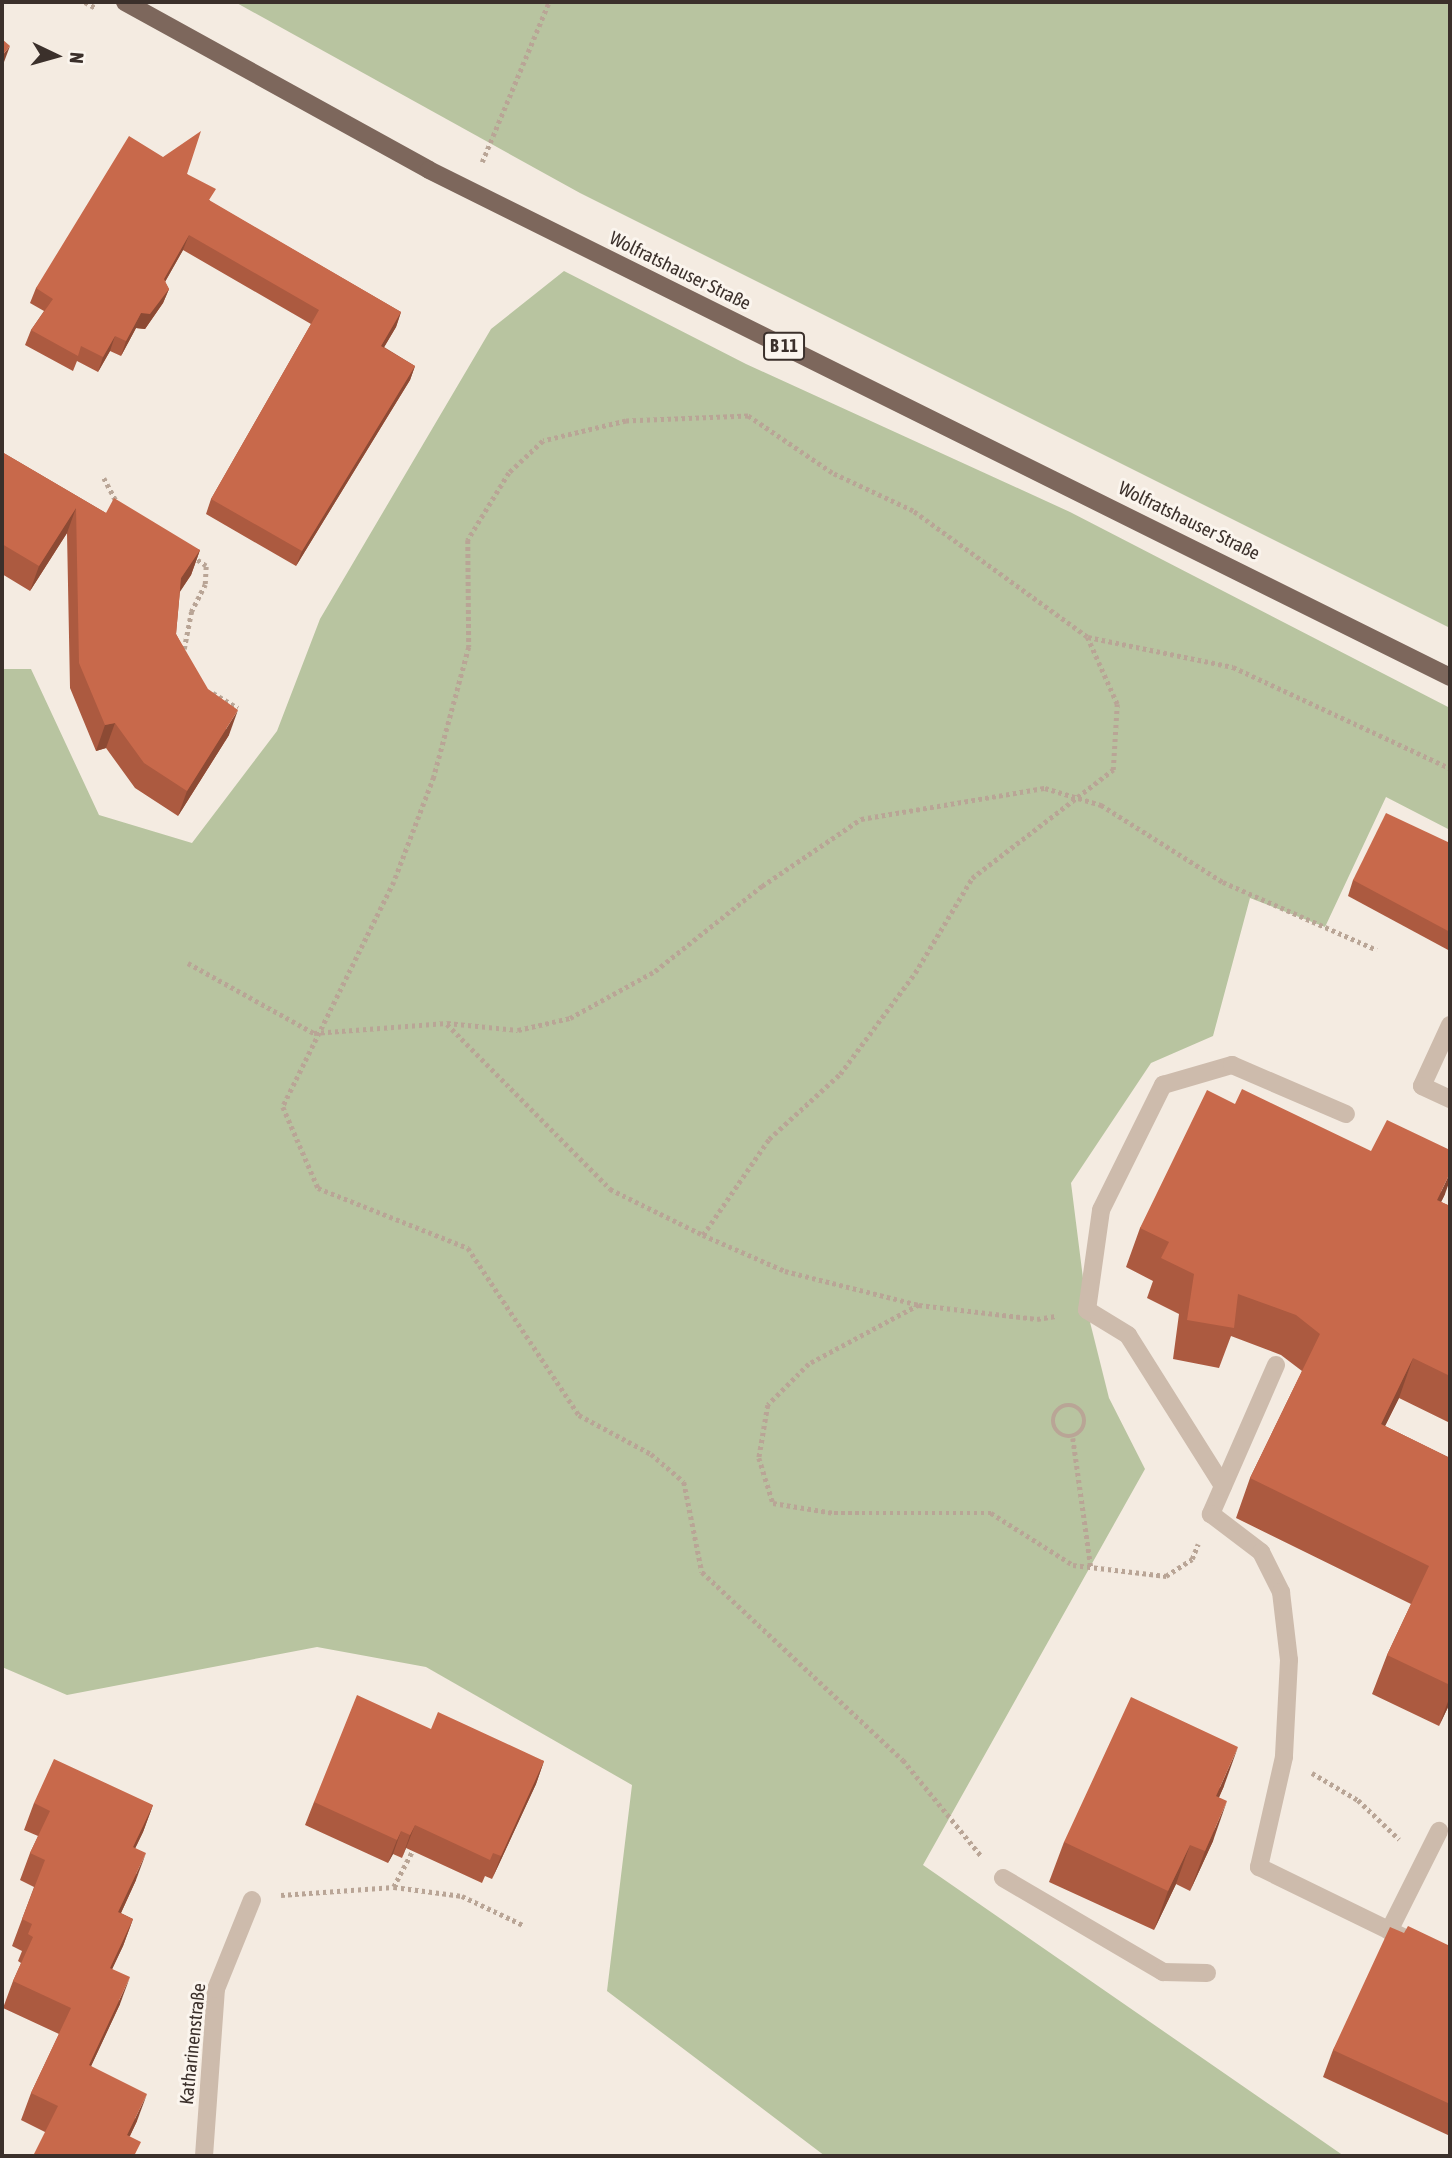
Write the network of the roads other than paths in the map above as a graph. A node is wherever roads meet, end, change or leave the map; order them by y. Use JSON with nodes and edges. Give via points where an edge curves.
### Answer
{"nodes":[{"id":1,"x":125,"y":2,"type":"edge"},
{"id":2,"x":1450,"y":677,"type":"edge"},
{"id":3,"x":1450,"y":1024,"type":"edge"},
{"id":4,"x":1450,"y":1100,"type":"edge"},
{"id":5,"x":1346,"y":1114,"type":"dead end"},
{"id":6,"x":1276,"y":1364,"type":"dead end"},
{"id":7,"x":1223,"y":1486,"type":"junction"},
{"id":8,"x":1439,"y":1831,"type":"dead end"},
{"id":9,"x":1003,"y":1878,"type":"road end"},
{"id":10,"x":252,"y":1900,"type":"road end"},
{"id":11,"x":1389,"y":1931,"type":"junction"},
{"id":12,"x":1450,"y":1960,"type":"edge"},
{"id":13,"x":1207,"y":1973,"type":"dead end"},
{"id":14,"x":204,"y":2156,"type":"edge"}],
"edges":[{"from":1,"to":2,"type":"main road","name":"Wolfratshauser Straße","number":"B 11","via":[[470,191]]},
{"from":3,"to":4,"type":"street","via":[[1422,1086]]},
{"from":5,"to":7,"type":"street","via":[[1232,1065],[1163,1085],[1101,1210],[1087,1310],[1128,1335]]},
{"from":6,"to":7,"type":"street"},
{"from":7,"to":11,"type":"street","via":[[1211,1514],[1261,1552],[1281,1592],[1289,1660],[1284,1757],[1259,1867]]},
{"from":8,"to":11,"type":"street"},
{"from":9,"to":13,"type":"street","via":[[1163,1972]]},
{"from":10,"to":14,"type":"street","name":"Katharinenstraße","via":[[216,1989]]},
{"from":11,"to":12,"type":"street"}]}
